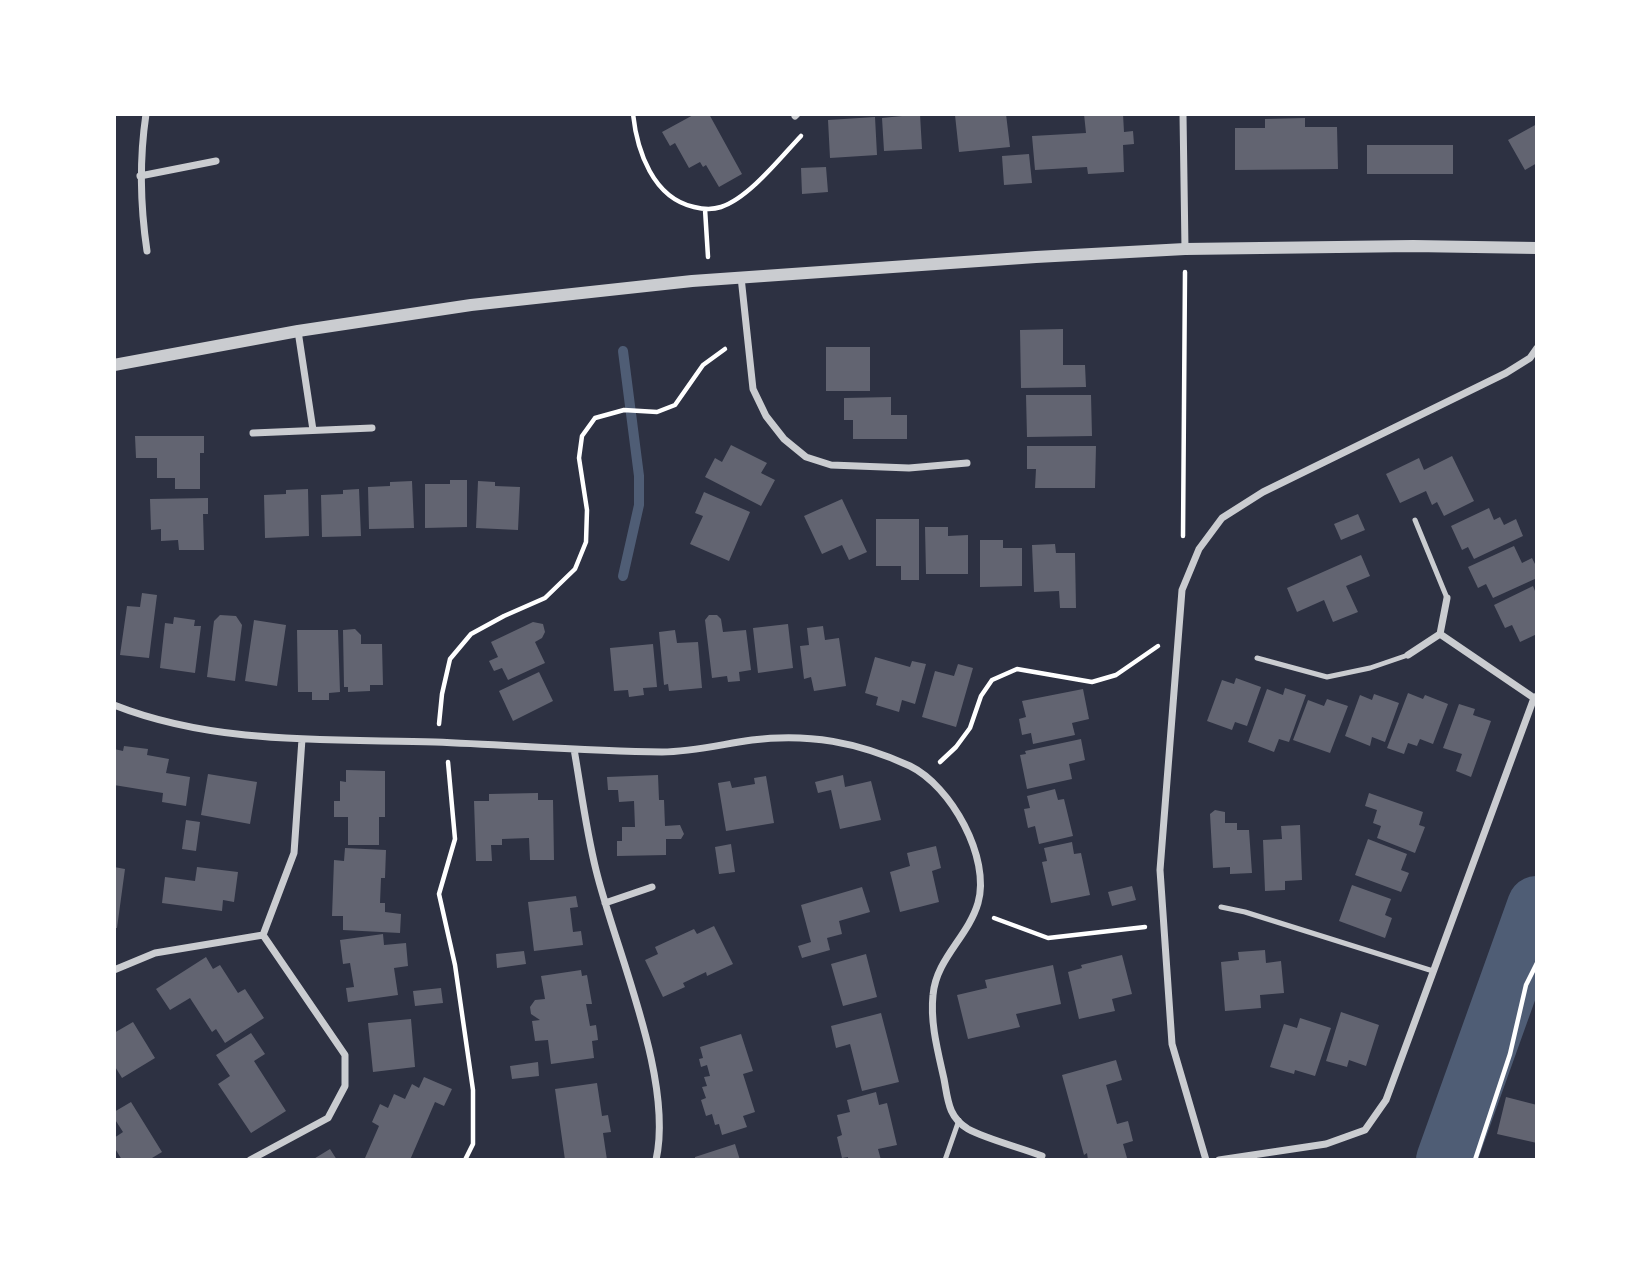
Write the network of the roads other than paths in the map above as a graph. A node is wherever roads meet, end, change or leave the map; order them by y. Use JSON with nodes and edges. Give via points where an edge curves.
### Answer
{"nodes":[{"id":1,"x":146,"y":114,"type":"edge"},
{"id":2,"x":1183,"y":114,"type":"edge"},
{"id":3,"x":216,"y":161,"type":"dead end"},
{"id":4,"x":140,"y":176,"type":"junction"},
{"id":5,"x":1537,"y":248,"type":"edge"},
{"id":6,"x":1185,"y":250,"type":"junction"},
{"id":7,"x":148,"y":251,"type":"dead end"},
{"id":8,"x":741,"y":277,"type":"junction"},
{"id":9,"x":298,"y":331,"type":"junction"},
{"id":10,"x":1537,"y":348,"type":"edge"},
{"id":11,"x":114,"y":365,"type":"edge"},
{"id":12,"x":372,"y":428,"type":"dead end"},
{"id":13,"x":313,"y":430,"type":"junction"},
{"id":14,"x":253,"y":433,"type":"dead end"},
{"id":15,"x":967,"y":463,"type":"dead end"},
{"id":16,"x":1415,"y":520,"type":"dead end"},
{"id":17,"x":1447,"y":598,"type":"joint"},
{"id":18,"x":1440,"y":634,"type":"junction"},
{"id":19,"x":1408,"y":655,"type":"joint"},
{"id":20,"x":1256,"y":658,"type":"dead end"},
{"id":21,"x":1535,"y":697,"type":"edge"},
{"id":22,"x":114,"y":705,"type":"edge"},
{"id":23,"x":302,"y":738,"type":"junction"},
{"id":24,"x":574,"y":749,"type":"junction"},
{"id":25,"x":652,"y":887,"type":"dead end"},
{"id":26,"x":606,"y":903,"type":"junction"},
{"id":27,"x":1220,"y":907,"type":"dead end"},
{"id":28,"x":263,"y":935,"type":"junction"},
{"id":29,"x":114,"y":970,"type":"edge"},
{"id":30,"x":1433,"y":971,"type":"junction"},
{"id":31,"x":959,"y":1120,"type":"junction"},
{"id":32,"x":1045,"y":1158,"type":"edge"},
{"id":33,"x":250,"y":1160,"type":"edge"},
{"id":34,"x":656,"y":1160,"type":"edge"},
{"id":35,"x":945,"y":1160,"type":"edge"},
{"id":36,"x":1206,"y":1160,"type":"edge"},
{"id":37,"x":1219,"y":1160,"type":"edge"}],
"edges":[{"from":1,"to":4,"type":"street"},
{"from":2,"to":6,"type":"street"},
{"from":3,"to":4,"type":"street"},
{"from":4,"to":7,"type":"street"},
{"from":5,"to":6,"type":"street"},
{"from":6,"to":8,"type":"street"},
{"from":8,"to":9,"type":"street","via":[[471,304]]},
{"from":8,"to":15,"type":"street","via":[[753,389],[784,439],[806,457],[831,465],[909,468]]},
{"from":9,"to":11,"type":"street"},
{"from":9,"to":13,"type":"street"},
{"from":10,"to":36,"type":"street","via":[[1506,373],[1263,492],[1222,518],[1199,549],[1182,590],[1160,870],[1172,1044]]},
{"from":12,"to":13,"type":"street"},
{"from":13,"to":14,"type":"street"},
{"from":16,"to":17,"type":"lane"},
{"from":17,"to":18,"type":"street"},
{"from":18,"to":19,"type":"street"},
{"from":18,"to":21,"type":"street"},
{"from":19,"to":20,"type":"lane","via":[[1326,677]]},
{"from":21,"to":30,"type":"street"},
{"from":22,"to":23,"type":"street","via":[[209,731]]},
{"from":23,"to":24,"type":"street"},
{"from":23,"to":28,"type":"street","via":[[294,853]]},
{"from":24,"to":26,"type":"street"},
{"from":24,"to":31,"type":"street","via":[[667,752],[758,739],[816,737],[863,747],[914,768],[953,803],[974,846],[981,880],[978,904],[942,962],[933,995],[935,1035],[950,1112]]},
{"from":25,"to":26,"type":"street"},
{"from":26,"to":34,"type":"street","via":[[657,1092],[660,1140]]},
{"from":27,"to":30,"type":"lane"},
{"from":28,"to":29,"type":"street","via":[[155,953]]},
{"from":28,"to":33,"type":"street","via":[[345,1055],[345,1086],[328,1118]]},
{"from":30,"to":37,"type":"street","via":[[1386,1100],[1365,1129],[1326,1144]]},
{"from":31,"to":32,"type":"street","via":[[968,1128]]},
{"from":31,"to":35,"type":"lane"}]}
